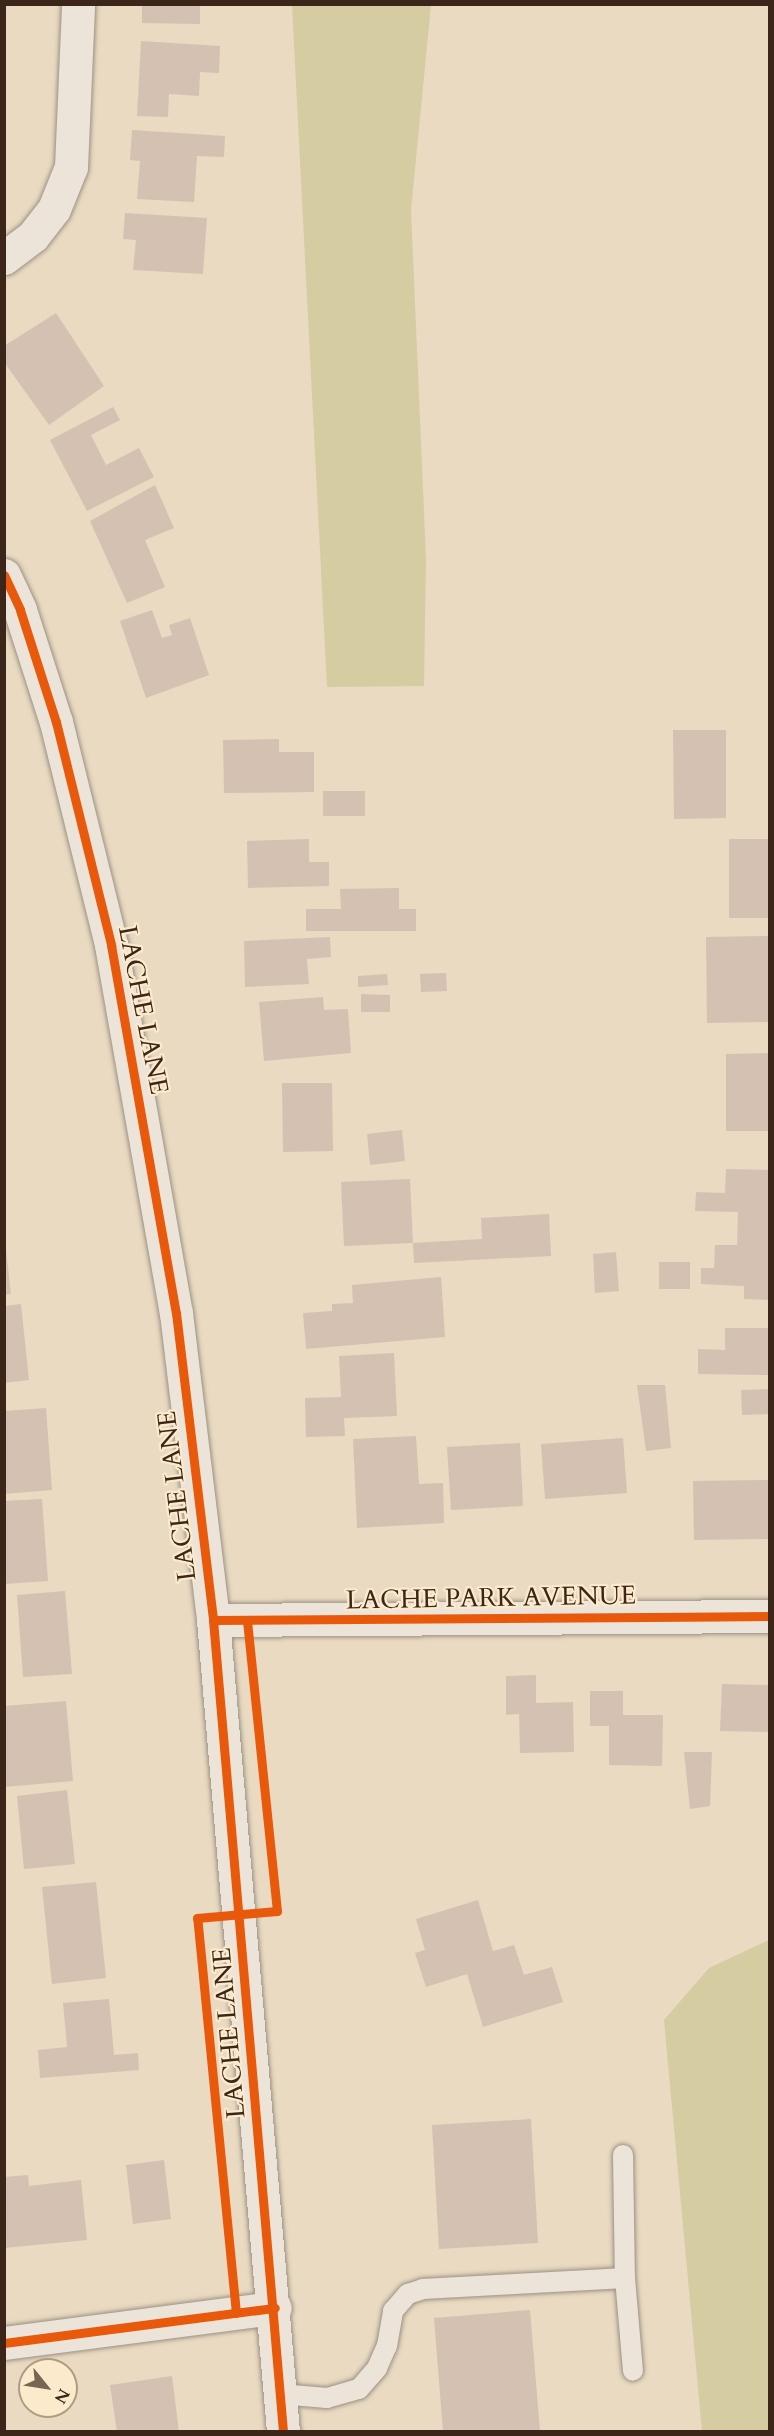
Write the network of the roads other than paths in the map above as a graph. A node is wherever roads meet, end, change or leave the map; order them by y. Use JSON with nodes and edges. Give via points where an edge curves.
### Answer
{"nodes":[{"id":1,"x":78,"y":4,"type":"edge"},
{"id":2,"x":4,"y":258,"type":"edge"},
{"id":3,"x":4,"y":575,"type":"edge"},
{"id":4,"x":770,"y":1616,"type":"edge"},
{"id":5,"x":213,"y":1620,"type":"junction"},
{"id":6,"x":623,"y":2155,"type":"dead end"},
{"id":7,"x":625,"y":2278,"type":"junction"},
{"id":8,"x":275,"y":2308,"type":"junction"},
{"id":9,"x":4,"y":2343,"type":"edge"},
{"id":10,"x":633,"y":2371,"type":"dead end"},
{"id":11,"x":280,"y":2394,"type":"junction"},
{"id":12,"x":283,"y":2432,"type":"edge"}],
"edges":[{"from":1,"to":2,"type":"street","via":[[71,167],[54,210],[33,236]]},
{"from":3,"to":5,"type":"street","name":"LACHE LANE","via":[[20,610],[56,722],[111,945],[176,1313]]},
{"from":4,"to":5,"type":"street","name":"LACHE PARK AVENUE"},
{"from":5,"to":8,"type":"street","name":"LACHE LANE"},
{"from":6,"to":7,"type":"lane"},
{"from":7,"to":10,"type":"lane"},
{"from":7,"to":11,"type":"lane","via":[[423,2289],[408,2294],[393,2311],[382,2357],[359,2389],[327,2398]]},
{"from":8,"to":9,"type":"street"},
{"from":8,"to":11,"type":"street","name":"LACHE LANE"},
{"from":11,"to":12,"type":"street","name":"LACHE LANE"}]}
